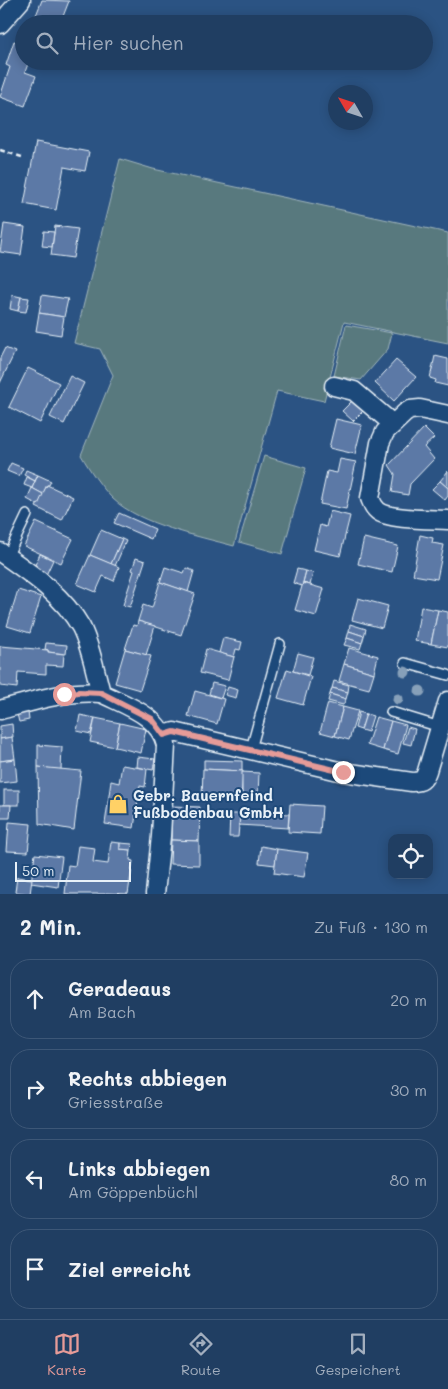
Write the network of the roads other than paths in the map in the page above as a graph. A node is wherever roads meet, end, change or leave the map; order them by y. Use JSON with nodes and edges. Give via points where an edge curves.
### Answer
{"nodes":[{"id":1,"x":21,"y":0,"type":"edge"},
{"id":2,"x":0,"y":24,"type":"edge"},
{"id":3,"x":334,"y":386,"type":"dead end"},
{"id":4,"x":448,"y":415,"type":"edge"},
{"id":5,"x":393,"y":424,"type":"junction"},
{"id":6,"x":27,"y":515,"type":"dead end"},
{"id":7,"x":448,"y":520,"type":"edge"},
{"id":8,"x":3,"y":555,"type":"edge"},
{"id":9,"x":280,"y":644,"type":"dead end"},
{"id":10,"x":405,"y":663,"type":"dead end"},
{"id":11,"x":448,"y":675,"type":"edge"},
{"id":12,"x":101,"y":693,"type":"junction"},
{"id":13,"x":448,"y":701,"type":"edge"},
{"id":14,"x":0,"y":710,"type":"edge"},
{"id":15,"x":391,"y":712,"type":"dead end"},
{"id":16,"x":440,"y":727,"type":"junction"},
{"id":17,"x":164,"y":735,"type":"junction"},
{"id":18,"x":251,"y":749,"type":"junction"},
{"id":19,"x":155,"y":894,"type":"edge"}],
"edges":[{"from":1,"to":2,"type":"street"},
{"from":3,"to":5,"type":"street","via":[[354,391]]},
{"from":4,"to":5,"type":"street","via":[[410,410]]},
{"from":5,"to":7,"type":"street","via":[[380,443],[370,498],[373,506],[388,516]]},
{"from":6,"to":8,"type":"lane"},
{"from":8,"to":12,"type":"street","via":[[48,586],[80,626]]},
{"from":9,"to":18,"type":"lane"},
{"from":10,"to":11,"type":"lane"},
{"from":12,"to":14,"type":"street","via":[[64,694]]},
{"from":12,"to":17,"type":"street","via":[[152,719]]},
{"from":13,"to":16,"type":"street"},
{"from":15,"to":16,"type":"lane"},
{"from":16,"to":18,"type":"street","via":[[425,778],[419,782],[343,772]]},
{"from":17,"to":18,"type":"street","via":[[174,732]]},
{"from":17,"to":19,"type":"street","via":[[161,836]]}]}
